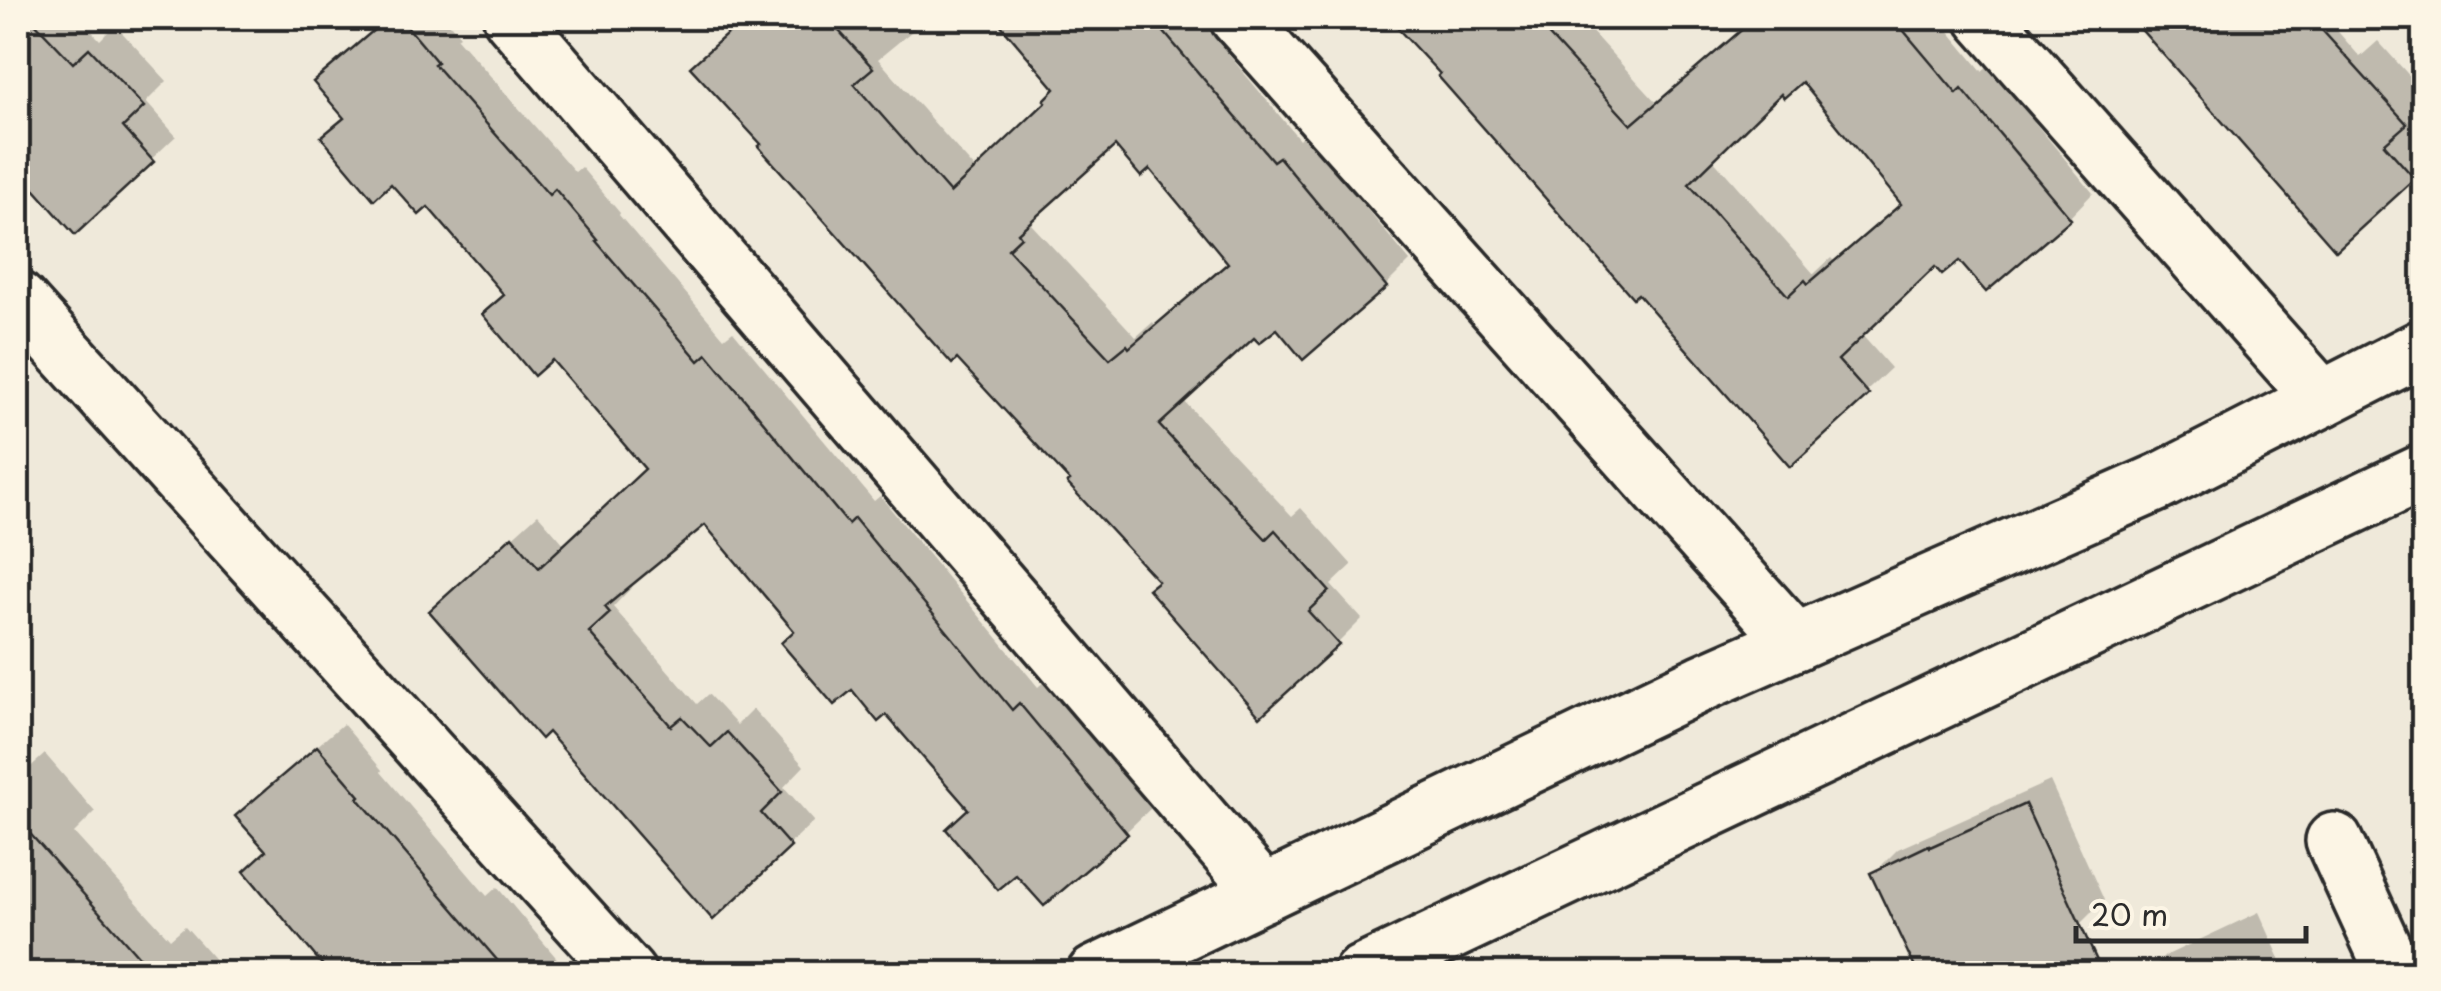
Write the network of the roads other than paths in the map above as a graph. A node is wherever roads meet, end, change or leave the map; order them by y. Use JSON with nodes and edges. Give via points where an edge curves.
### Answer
{"nodes":[{"id":1,"x":512,"y":18,"type":"edge"},
{"id":2,"x":1238,"y":18,"type":"edge"},
{"id":3,"x":1984,"y":18,"type":"edge"},
{"id":4,"x":18,"y":300,"type":"edge"},
{"id":5,"x":2424,"y":347,"type":"edge"},
{"id":6,"x":2322,"y":399,"type":"junction"},
{"id":7,"x":2424,"y":472,"type":"edge"},
{"id":8,"x":1796,"y":642,"type":"junction"},
{"id":9,"x":2334,"y":841,"type":"dead end"},
{"id":10,"x":1264,"y":893,"type":"junction"},
{"id":11,"x":628,"y":974,"type":"edge"},
{"id":12,"x":1095,"y":974,"type":"edge"},
{"id":13,"x":1361,"y":974,"type":"edge"},
{"id":14,"x":2395,"y":974,"type":"edge"}],
"edges":[{"from":1,"to":10,"type":"street"},
{"from":2,"to":8,"type":"street"},
{"from":3,"to":6,"type":"street"},
{"from":4,"to":11,"type":"street"},
{"from":5,"to":6,"type":"street"},
{"from":6,"to":8,"type":"street","via":[[2160,482]]},
{"from":7,"to":13,"type":"street"},
{"from":8,"to":10,"type":"street"},
{"from":9,"to":14,"type":"street"},
{"from":10,"to":12,"type":"street"}]}
